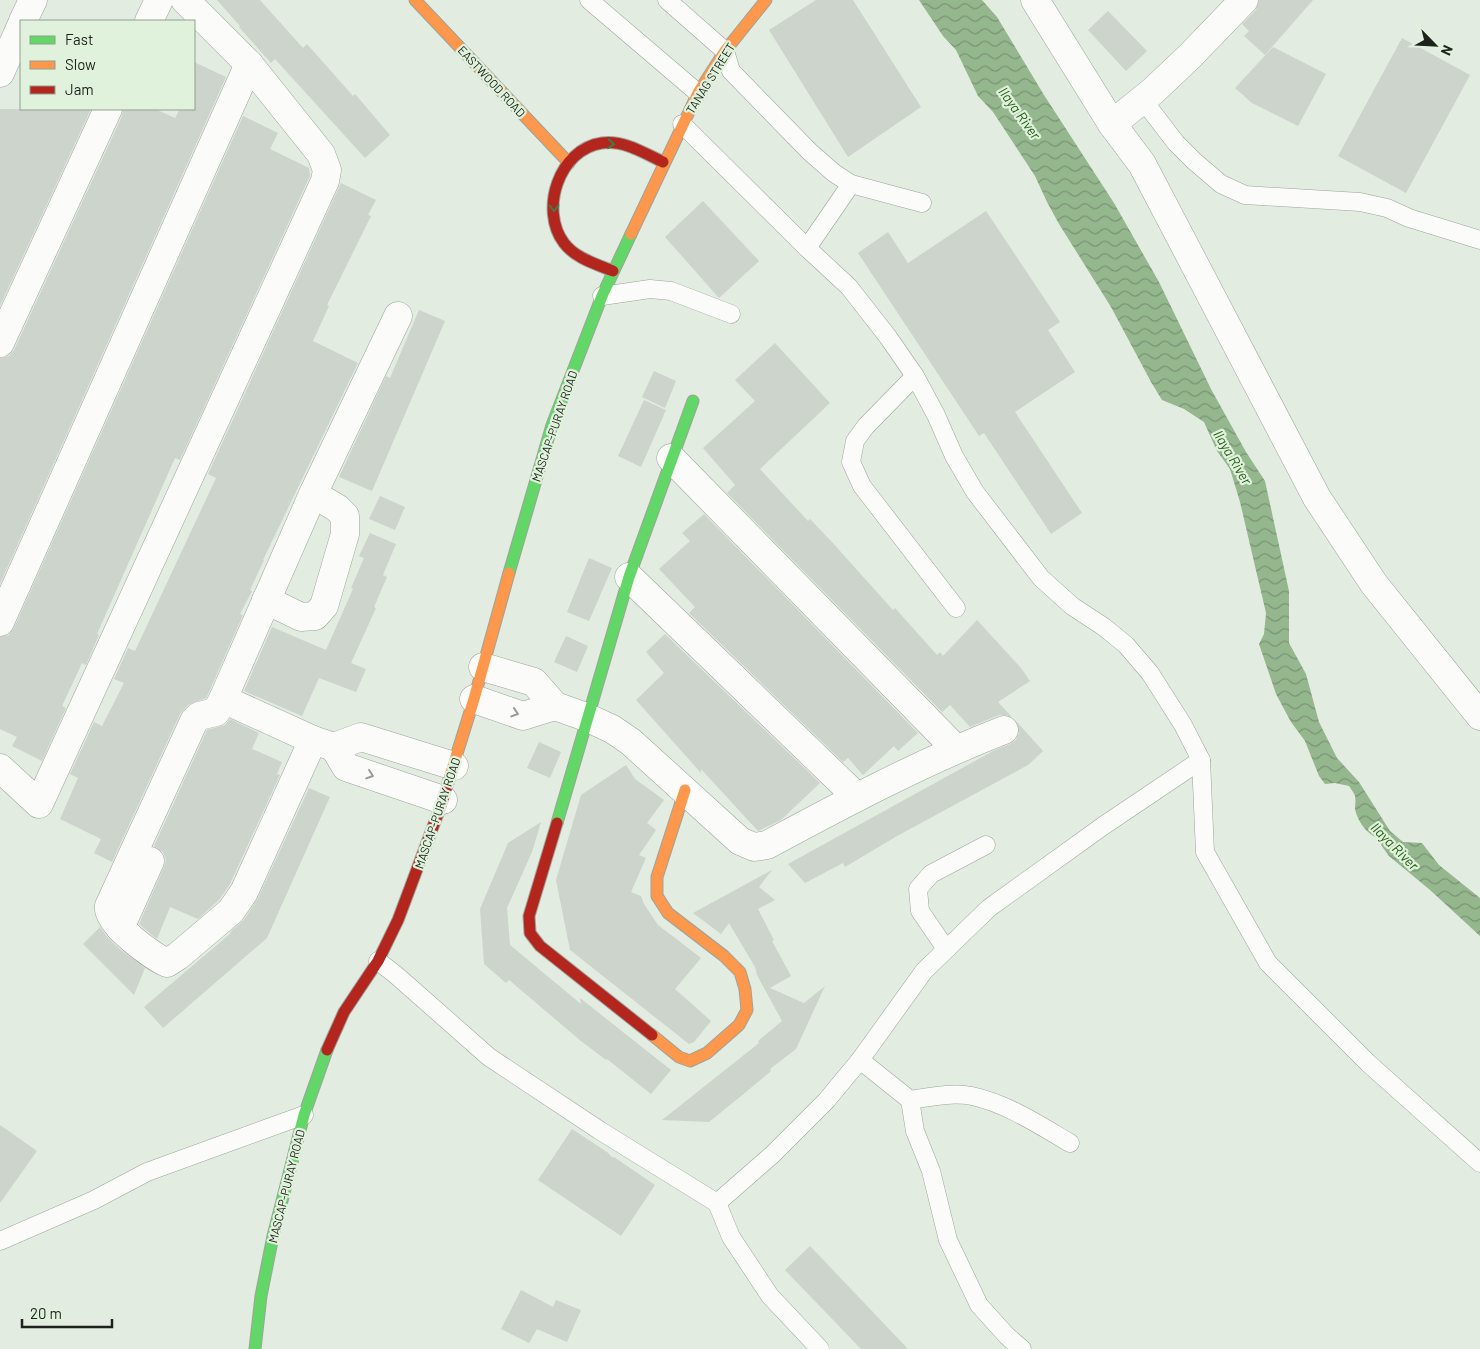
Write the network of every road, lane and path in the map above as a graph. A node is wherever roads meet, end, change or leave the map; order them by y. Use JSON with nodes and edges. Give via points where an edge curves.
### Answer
{"nodes":[{"id":1,"x":33,"y":0,"type":"edge"},
{"id":2,"x":158,"y":0,"type":"edge"},
{"id":3,"x":185,"y":0,"type":"edge"},
{"id":4,"x":415,"y":0,"type":"edge"},
{"id":5,"x":589,"y":0,"type":"edge"},
{"id":6,"x":666,"y":0,"type":"edge"},
{"id":7,"x":766,"y":0,"type":"edge"},
{"id":8,"x":1035,"y":0,"type":"edge"},
{"id":9,"x":1244,"y":0,"type":"edge"},
{"id":10,"x":24,"y":20,"type":"edge"},
{"id":11,"x":149,"y":20,"type":"edge"},
{"id":12,"x":20,"y":28,"type":"edge"},
{"id":13,"x":725,"y":51,"type":"junction"},
{"id":14,"x":249,"y":64,"type":"junction"},
{"id":15,"x":0,"y":73,"type":"edge"},
{"id":16,"x":698,"y":93,"type":"junction"},
{"id":17,"x":1143,"y":100,"type":"junction"},
{"id":18,"x":108,"y":110,"type":"edge"},
{"id":19,"x":682,"y":124,"type":"junction"},
{"id":20,"x":1112,"y":124,"type":"junction"},
{"id":21,"x":663,"y":162,"type":"junction"},
{"id":22,"x":569,"y":163,"type":"junction"},
{"id":23,"x":851,"y":184,"type":"junction"},
{"id":24,"x":922,"y":204,"type":"dead end"},
{"id":25,"x":1480,"y":240,"type":"edge"},
{"id":26,"x":807,"y":248,"type":"junction"},
{"id":27,"x":613,"y":271,"type":"junction"},
{"id":28,"x":602,"y":296,"type":"junction"},
{"id":29,"x":731,"y":314,"type":"dead end"},
{"id":30,"x":398,"y":316,"type":"dead end"},
{"id":31,"x":0,"y":343,"type":"edge"},
{"id":32,"x":915,"y":376,"type":"junction"},
{"id":33,"x":693,"y":401,"type":"dead end"},
{"id":34,"x":671,"y":458,"type":"junction"},
{"id":35,"x":313,"y":494,"type":"junction"},
{"id":36,"x":629,"y":577,"type":"junction"},
{"id":37,"x":266,"y":600,"type":"junction"},
{"id":38,"x":956,"y":608,"type":"dead end"},
{"id":39,"x":0,"y":622,"type":"edge"},
{"id":40,"x":483,"y":667,"type":"junction"},
{"id":41,"x":474,"y":699,"type":"junction"},
{"id":42,"x":220,"y":706,"type":"junction"},
{"id":43,"x":555,"y":706,"type":"junction"},
{"id":44,"x":1480,"y":715,"type":"edge"},
{"id":45,"x":586,"y":717,"type":"junction"},
{"id":46,"x":1004,"y":730,"type":"dead end"},
{"id":47,"x":324,"y":743,"type":"junction"},
{"id":48,"x":956,"y":748,"type":"junction"},
{"id":49,"x":1201,"y":760,"type":"junction"},
{"id":50,"x":454,"y":766,"type":"junction"},
{"id":51,"x":0,"y":768,"type":"edge"},
{"id":52,"x":685,"y":790,"type":"junction"},
{"id":53,"x":857,"y":797,"type":"junction"},
{"id":54,"x":443,"y":800,"type":"junction"},
{"id":55,"x":986,"y":845,"type":"dead end"},
{"id":56,"x":946,"y":949,"type":"junction"},
{"id":57,"x":378,"y":962,"type":"junction"},
{"id":58,"x":860,"y":1060,"type":"junction"},
{"id":59,"x":910,"y":1100,"type":"junction"},
{"id":60,"x":304,"y":1115,"type":"junction"},
{"id":61,"x":1070,"y":1143,"type":"dead end"},
{"id":62,"x":1480,"y":1163,"type":"edge"},
{"id":63,"x":717,"y":1203,"type":"junction"},
{"id":64,"x":0,"y":1241,"type":"edge"},
{"id":65,"x":256,"y":1349,"type":"edge"},
{"id":66,"x":820,"y":1349,"type":"edge"},
{"id":67,"x":1022,"y":1349,"type":"edge"}],
"edges":[{"from":1,"to":10,"type":"street"},
{"from":2,"to":11,"type":"street"},
{"from":3,"to":14,"type":"street"},
{"from":4,"to":22,"type":"street","name":"EASTWOOD ROAD"},
{"from":5,"to":16,"type":"lane"},
{"from":6,"to":13,"type":"lane"},
{"from":7,"to":13,"type":"street","name":"TANAG STREET"},
{"from":8,"to":20,"type":"street"},
{"from":9,"to":17,"type":"street"},
{"from":12,"to":15,"type":"street"},
{"from":13,"to":16,"type":"street","name":"TANAG STREET"},
{"from":13,"to":23,"type":"lane","via":[[731,71],[765,107],[810,152]]},
{"from":14,"to":39,"type":"street"},
{"from":14,"to":51,"type":"street","via":[[321,154],[327,170],[325,181],[39,804]]},
{"from":16,"to":19,"type":"street","name":"TANAG STREET"},
{"from":17,"to":20,"type":"street"},
{"from":17,"to":25,"type":"lane","via":[[1194,161],[1221,184],[1246,195],[1360,202]]},
{"from":18,"to":31,"type":"street"},
{"from":19,"to":21,"type":"street","name":"TANAG STREET"},
{"from":19,"to":26,"type":"lane"},
{"from":20,"to":44,"type":"street","via":[[1142,164],[1317,498],[1374,584]]},
{"from":22,"to":21,"type":"street","one_way":true,"via":[[584,148],[603,143],[624,145]]},
{"from":21,"to":27,"type":"street","name":"TANAG STREET"},
{"from":22,"to":27,"type":"street","one_way":true,"via":[[552,202],[554,224],[563,242],[577,255]]},
{"from":23,"to":24,"type":"lane"},
{"from":23,"to":26,"type":"lane"},
{"from":26,"to":32,"type":"lane","via":[[849,287]]},
{"from":27,"to":28,"type":"street","name":"MASCAP-PURAY ROAD"},
{"from":28,"to":29,"type":"lane","via":[[650,289],[671,291]]},
{"from":28,"to":40,"type":"street","name":"MASCAP-PURAY ROAD","via":[[552,425]]},
{"from":30,"to":35,"type":"street"},
{"from":32,"to":38,"type":"lane","via":[[855,441],[850,462],[862,486]]},
{"from":32,"to":49,"type":"lane","via":[[974,492],[1041,578],[1072,606],[1126,645],[1150,673]]},
{"from":33,"to":34,"type":"street"},
{"from":34,"to":36,"type":"street"},
{"from":34,"to":48,"type":"street"},
{"from":35,"to":37,"type":"street"},
{"from":35,"to":37,"type":"street","via":[[345,516],[345,534],[324,606],[314,616],[301,617]]},
{"from":36,"to":45,"type":"street"},
{"from":36,"to":53,"type":"street"},
{"from":37,"to":42,"type":"street"},
{"from":40,"to":41,"type":"street","name":"MASCAP-PURAY ROAD"},
{"from":40,"to":43,"type":"street","via":[[534,682]]},
{"from":41,"to":43,"type":"street","one_way":true,"via":[[522,716]]},
{"from":41,"to":50,"type":"street","name":"MASCAP-PURAY ROAD"},
{"from":42,"to":47,"type":"street"},
{"from":42,"to":47,"type":"street","via":[[194,721],[109,906],[108,911],[120,928],[167,963],[231,911]]},
{"from":43,"to":45,"type":"street"},
{"from":45,"to":52,"type":"street","via":[[631,742]]},
{"from":45,"to":52,"type":"street","via":[[528,916],[530,933],[540,946],[679,1057],[690,1061],[707,1053],[739,1025],[748,1010],[740,972],[668,912],[657,896],[657,877]]},
{"from":46,"to":48,"type":"street"},
{"from":47,"to":50,"type":"street","via":[[361,737]]},
{"from":47,"to":54,"type":"street","one_way":true,"via":[[346,767]]},
{"from":48,"to":53,"type":"street"},
{"from":49,"to":56,"type":"lane","via":[[990,908]]},
{"from":49,"to":62,"type":"lane","via":[[1205,852],[1268,963],[1368,1063]]},
{"from":50,"to":54,"type":"street","name":"MASCAP-PURAY ROAD"},
{"from":52,"to":53,"type":"street","via":[[735,836],[754,847],[767,845]]},
{"from":54,"to":57,"type":"street","name":"MASCAP-PURAY ROAD","via":[[398,920]]},
{"from":55,"to":56,"type":"lane","via":[[931,874],[918,889],[920,911]]},
{"from":56,"to":58,"type":"lane","via":[[924,970]]},
{"from":57,"to":60,"type":"street","name":"MASCAP-PURAY ROAD","via":[[340,1020]]},
{"from":57,"to":63,"type":"lane","via":[[489,1057]]},
{"from":58,"to":59,"type":"lane"},
{"from":58,"to":63,"type":"lane","via":[[826,1101]]},
{"from":59,"to":61,"type":"lane","via":[[941,1095],[971,1096],[1011,1109]]},
{"from":59,"to":67,"type":"lane","via":[[915,1131],[931,1171],[948,1240],[979,1305]]},
{"from":60,"to":64,"type":"lane","via":[[147,1172],[94,1200]]},
{"from":60,"to":65,"type":"street","name":"MASCAP-PURAY ROAD","via":[[272,1236]]},
{"from":63,"to":66,"type":"lane","via":[[731,1237],[770,1296]]}]}
